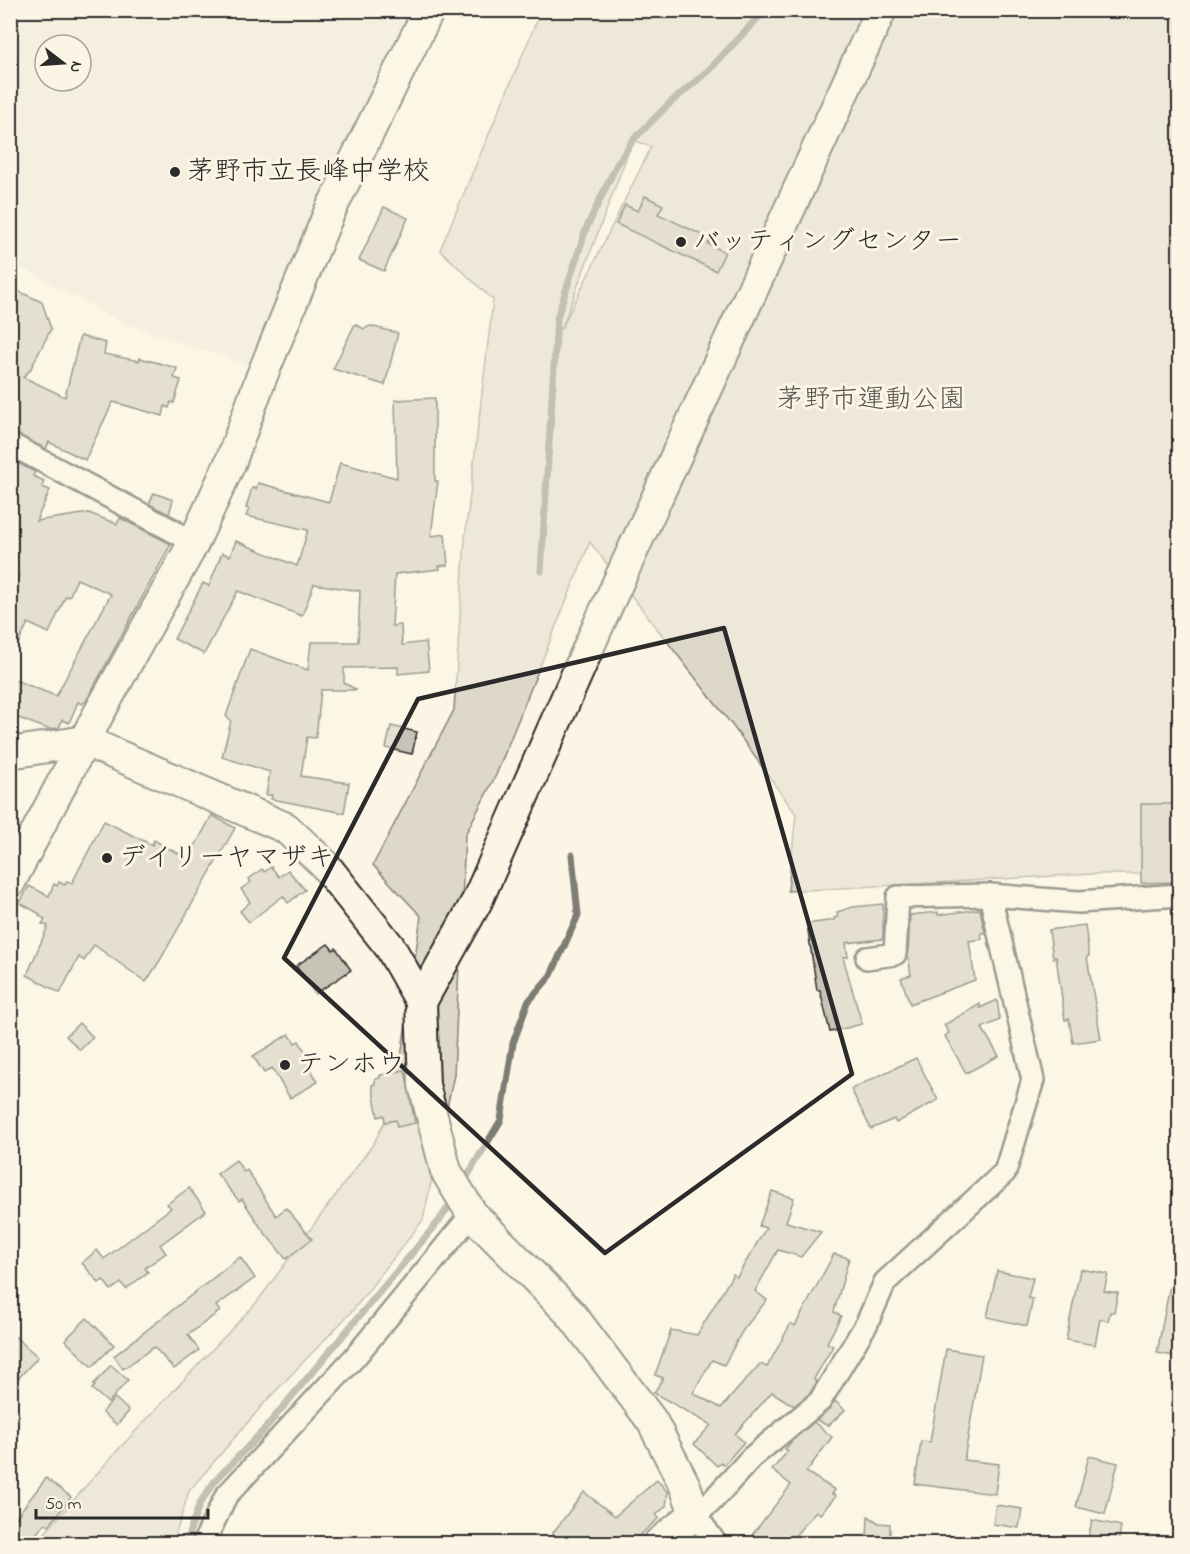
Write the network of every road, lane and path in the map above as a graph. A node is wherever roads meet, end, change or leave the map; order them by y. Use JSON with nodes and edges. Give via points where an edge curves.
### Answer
{"nodes":[{"id":1,"x":429,"y":10,"type":"edge"},
{"id":2,"x":881,"y":10,"type":"edge"},
{"id":3,"x":10,"y":444,"type":"edge"},
{"id":4,"x":194,"y":542,"type":"junction"},
{"id":5,"x":85,"y":741,"type":"junction"},
{"id":6,"x":10,"y":753,"type":"edge"},
{"id":7,"x":10,"y":882,"type":"edge"},
{"id":8,"x":990,"y":895,"type":"junction"},
{"id":9,"x":1179,"y":895,"type":"edge"},
{"id":10,"x":867,"y":958,"type":"dead end"},
{"id":11,"x":421,"y":1002,"type":"junction"},
{"id":12,"x":472,"y":1214,"type":"junction"},
{"id":13,"x":694,"y":1514,"type":"junction"},
{"id":14,"x":203,"y":1544,"type":"edge"},
{"id":15,"x":658,"y":1544,"type":"edge"},
{"id":16,"x":716,"y":1544,"type":"edge"}],
"edges":[{"from":1,"to":4,"type":"street","via":[[329,213],[231,462]]},
{"from":2,"to":11,"type":"street","via":[[598,626],[477,901]]},
{"from":3,"to":4,"type":"street"},
{"from":4,"to":5,"type":"street"},
{"from":5,"to":6,"type":"street"},
{"from":5,"to":7,"type":"street"},
{"from":5,"to":11,"type":"street","via":[[286,828],[324,864],[359,906],[390,947]]},
{"from":8,"to":9,"type":"street","via":[[1079,902]]},
{"from":8,"to":10,"type":"street","via":[[898,897],[895,954]]},
{"from":8,"to":13,"type":"street","via":[[1033,1080],[1005,1172],[885,1282],[867,1323],[820,1401],[751,1458],[711,1502]]},
{"from":11,"to":12,"type":"street","via":[[424,1085],[446,1172]]},
{"from":12,"to":13,"type":"street","via":[[571,1314],[652,1421],[685,1486]]},
{"from":12,"to":14,"type":"street","via":[[355,1357],[226,1496]]},
{"from":13,"to":15,"type":"street"},
{"from":13,"to":16,"type":"street"}]}
